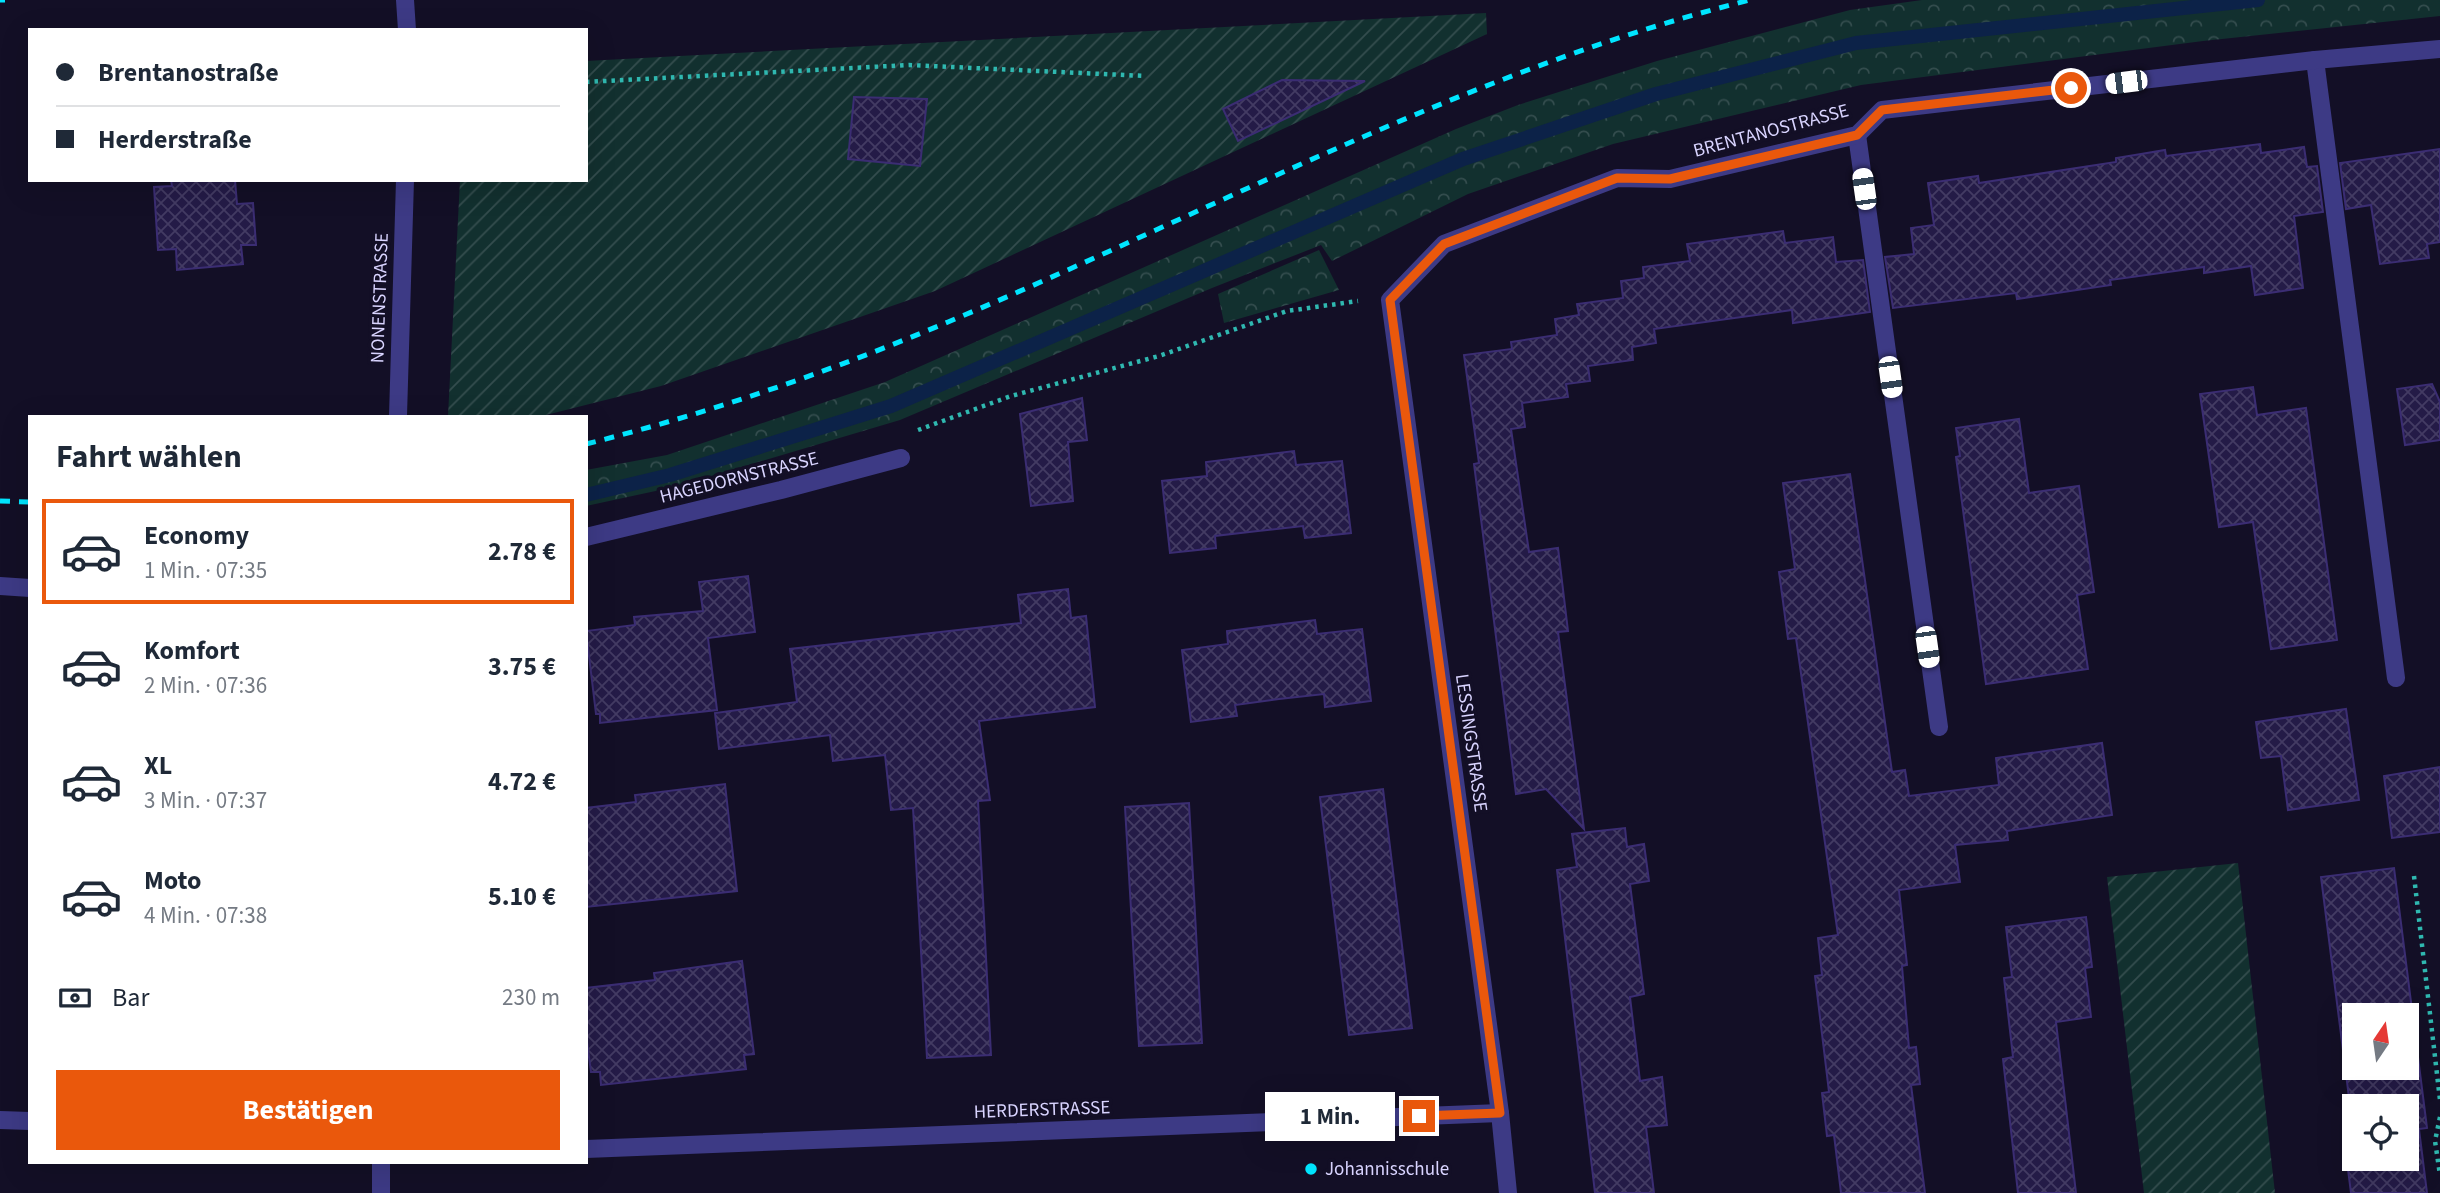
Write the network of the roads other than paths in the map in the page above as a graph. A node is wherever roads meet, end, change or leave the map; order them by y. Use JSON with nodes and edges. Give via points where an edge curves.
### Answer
{"nodes":[{"id":1,"x":405,"y":0,"type":"edge"},
{"id":2,"x":407,"y":28,"type":"edge"},
{"id":3,"x":2440,"y":49,"type":"edge"},
{"id":4,"x":2315,"y":60,"type":"junction"},
{"id":5,"x":1857,"y":135,"type":"junction"},
{"id":6,"x":405,"y":182,"type":"edge"},
{"id":7,"x":1390,"y":300,"type":"joint"},
{"id":8,"x":398,"y":415,"type":"edge"},
{"id":9,"x":901,"y":458,"type":"road end"},
{"id":10,"x":588,"y":537,"type":"edge"},
{"id":11,"x":0,"y":586,"type":"edge"},
{"id":12,"x":28,"y":588,"type":"edge"},
{"id":13,"x":2396,"y":678,"type":"dead end"},
{"id":14,"x":1939,"y":727,"type":"dead end"},
{"id":15,"x":1500,"y":1113,"type":"junction"},
{"id":16,"x":0,"y":1121,"type":"edge"},
{"id":17,"x":28,"y":1121,"type":"edge"},
{"id":18,"x":588,"y":1149,"type":"edge"},
{"id":19,"x":382,"y":1164,"type":"edge"},
{"id":20,"x":381,"y":1193,"type":"edge"},
{"id":21,"x":1508,"y":1193,"type":"edge"}],
"edges":[{"from":1,"to":2,"type":"street"},
{"from":3,"to":4,"type":"street","name":"BRENTANOSTRASSE"},
{"from":4,"to":5,"type":"street","name":"BRENTANOSTRASSE","via":[[1882,110]]},
{"from":4,"to":13,"type":"street"},
{"from":5,"to":7,"type":"street","name":"BRENTANOSTRASSE","via":[[1670,179],[1617,178],[1444,244]]},
{"from":5,"to":14,"type":"street"},
{"from":6,"to":8,"type":"street","name":"NONENSTRASSE"},
{"from":7,"to":15,"type":"street","name":"LESSINGSTRASSE"},
{"from":9,"to":10,"type":"street","name":"HAGEDORNSTRASSE"},
{"from":11,"to":12,"type":"street"},
{"from":15,"to":18,"type":"street","name":"HERDERSTRASSE"},
{"from":15,"to":21,"type":"street","name":"LESSINGSTRASSE"},
{"from":16,"to":17,"type":"street"},
{"from":19,"to":20,"type":"street"}]}
